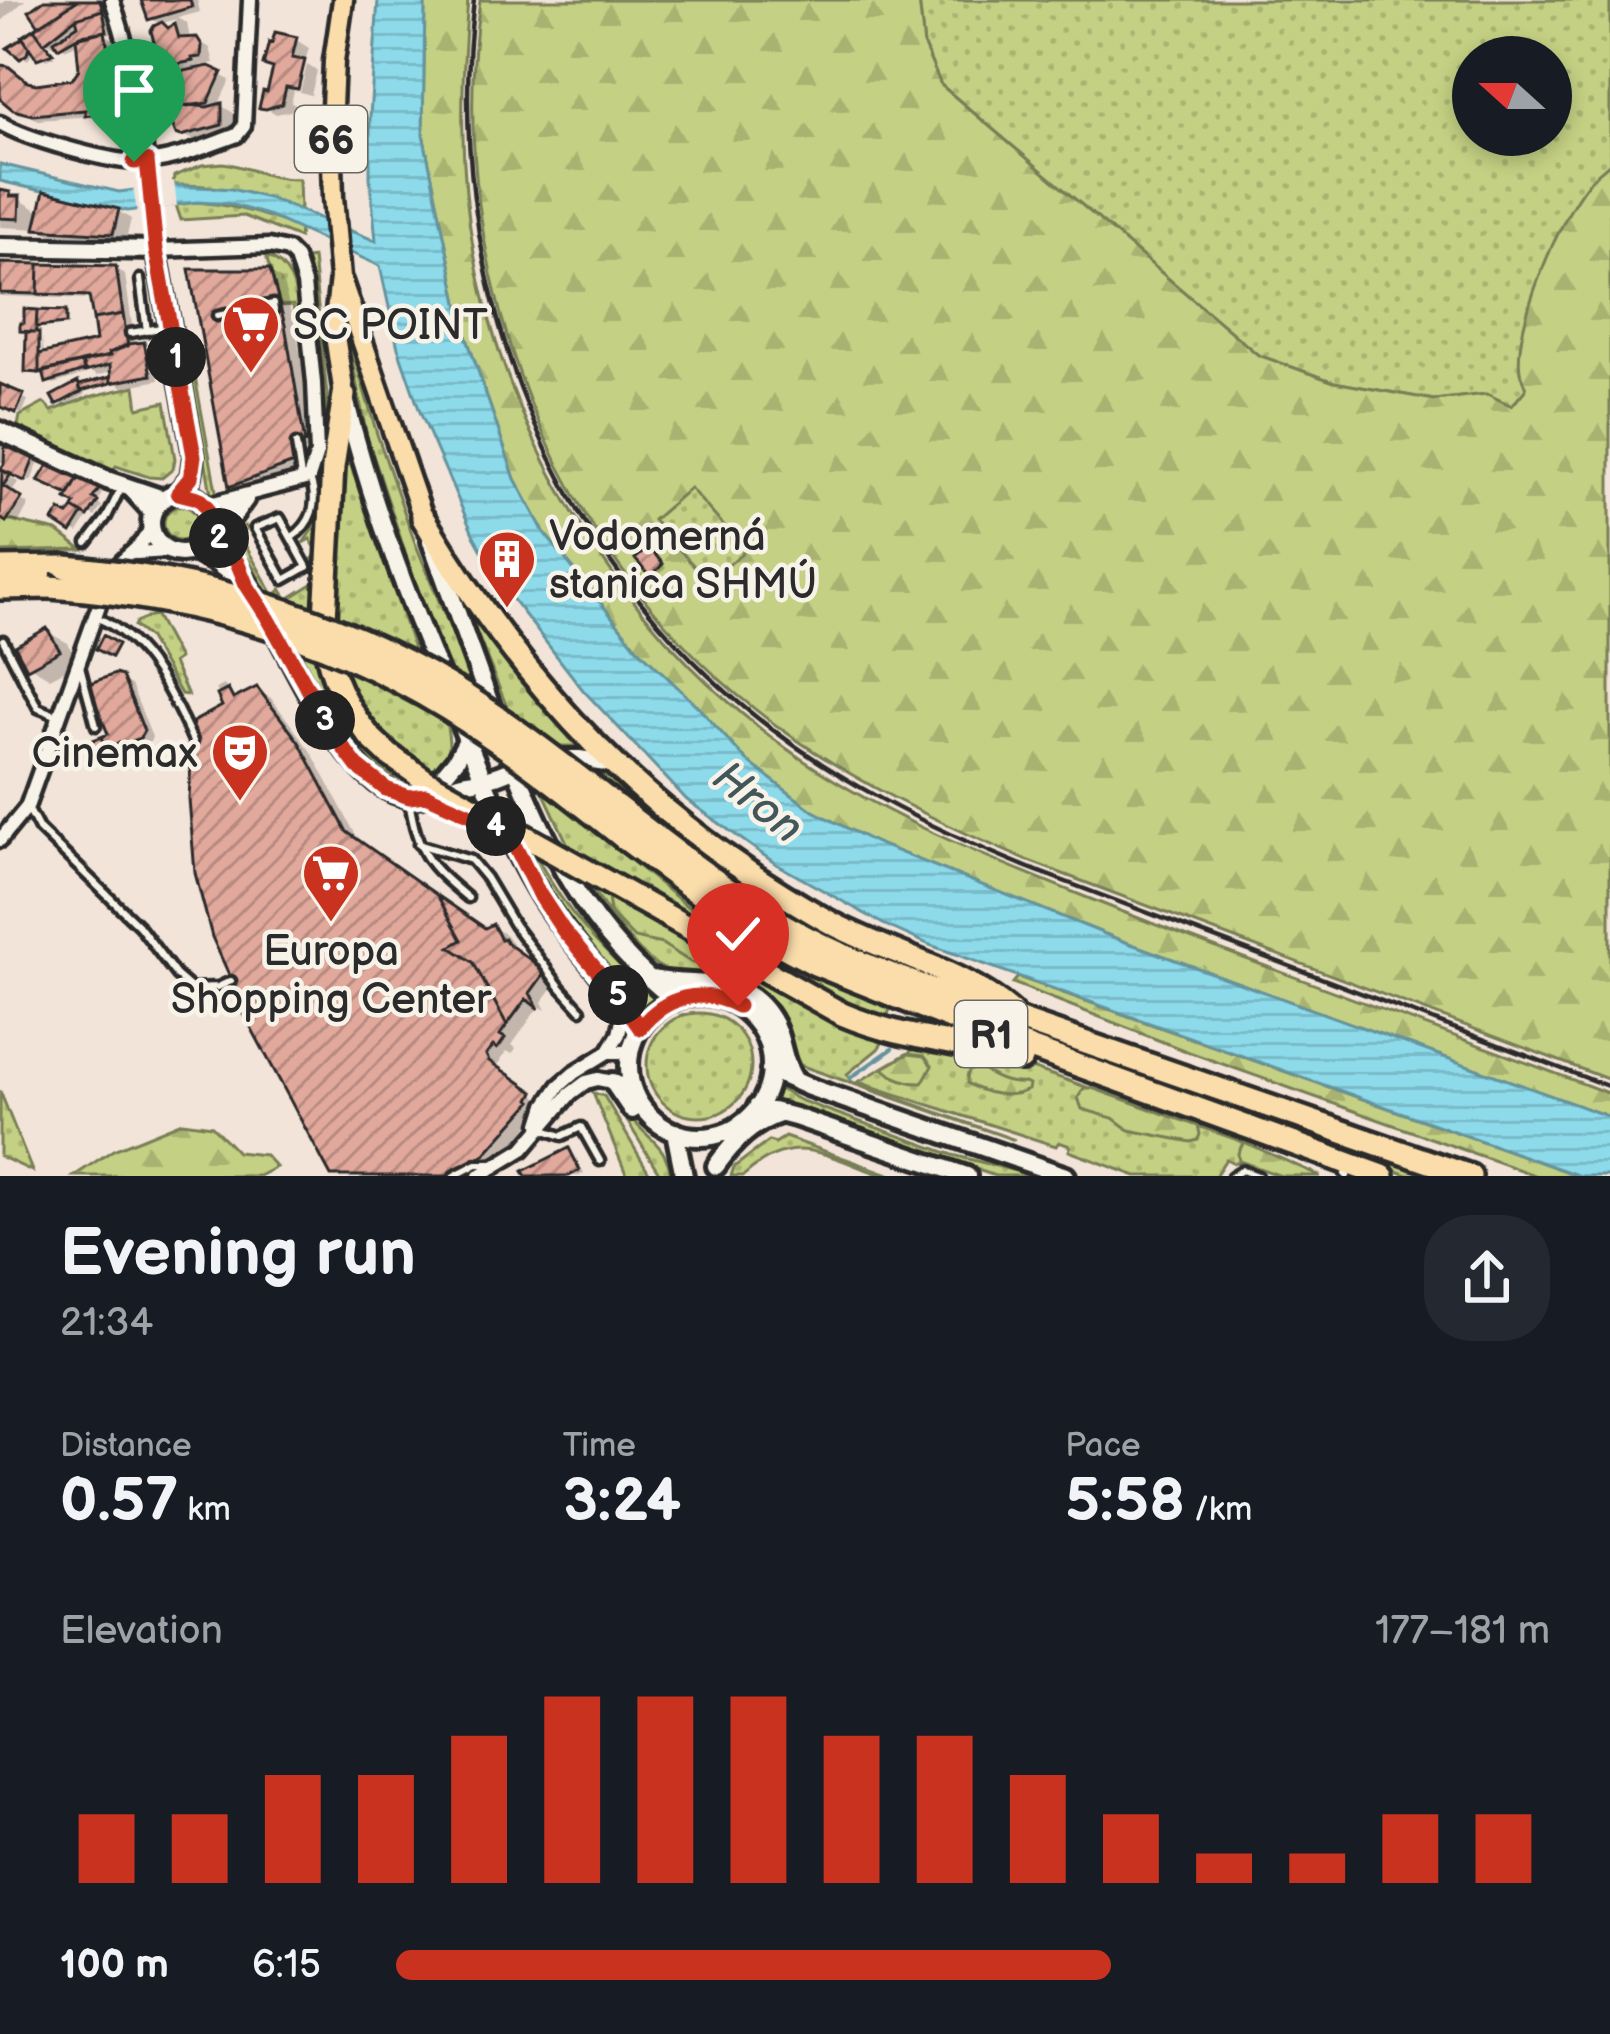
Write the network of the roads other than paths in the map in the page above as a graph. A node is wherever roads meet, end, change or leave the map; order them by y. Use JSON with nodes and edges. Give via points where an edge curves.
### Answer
{"nodes":[{"id":1,"x":112,"y":0,"type":"edge"},
{"id":2,"x":250,"y":0,"type":"edge"},
{"id":3,"x":343,"y":0,"type":"edge"},
{"id":4,"x":0,"y":123,"type":"edge"},
{"id":5,"x":147,"y":161,"type":"junction"},
{"id":6,"x":0,"y":247,"type":"edge"},
{"id":7,"x":156,"y":250,"type":"junction"},
{"id":8,"x":340,"y":278,"type":"junction"},
{"id":9,"x":140,"y":279,"type":"dead end"},
{"id":10,"x":250,"y":308,"type":"junction"},
{"id":11,"x":274,"y":310,"type":"dead end"},
{"id":12,"x":217,"y":316,"type":"dead end"},
{"id":13,"x":170,"y":326,"type":"junction"},
{"id":14,"x":254,"y":329,"type":"dead end"},
{"id":15,"x":147,"y":331,"type":"junction"},
{"id":16,"x":130,"y":333,"type":"dead end"},
{"id":17,"x":344,"y":394,"type":"junction"},
{"id":18,"x":0,"y":431,"type":"edge"},
{"id":19,"x":296,"y":444,"type":"dead end"},
{"id":20,"x":305,"y":479,"type":"junction"},
{"id":21,"x":123,"y":487,"type":"junction"},
{"id":22,"x":170,"y":496,"type":"junction"},
{"id":23,"x":253,"y":496,"type":"junction"},
{"id":24,"x":209,"y":518,"type":"junction"},
{"id":25,"x":423,"y":518,"type":"junction"},
{"id":26,"x":151,"y":522,"type":"junction"},
{"id":27,"x":291,"y":538,"type":"junction"},
{"id":28,"x":87,"y":543,"type":"dead end"},
{"id":29,"x":226,"y":549,"type":"junction"},
{"id":30,"x":168,"y":551,"type":"junction"},
{"id":31,"x":194,"y":551,"type":"junction"},
{"id":32,"x":135,"y":553,"type":"junction"},
{"id":33,"x":0,"y":568,"type":"edge"},
{"id":34,"x":246,"y":584,"type":"junction"},
{"id":35,"x":0,"y":588,"type":"edge"},
{"id":36,"x":95,"y":616,"type":"junction"},
{"id":37,"x":3,"y":640,"type":"edge"},
{"id":38,"x":78,"y":660,"type":"junction"},
{"id":39,"x":58,"y":716,"type":"junction"},
{"id":40,"x":95,"y":726,"type":"dead end"},
{"id":41,"x":467,"y":740,"type":"junction"},
{"id":42,"x":193,"y":741,"type":"dead end"},
{"id":43,"x":613,"y":764,"type":"junction"},
{"id":44,"x":515,"y":768,"type":"junction"},
{"id":45,"x":484,"y":780,"type":"junction"},
{"id":46,"x":417,"y":796,"type":"junction"},
{"id":47,"x":27,"y":807,"type":"junction"},
{"id":48,"x":631,"y":830,"type":"junction"},
{"id":49,"x":507,"y":831,"type":"junction"},
{"id":50,"x":0,"y":840,"type":"edge"},
{"id":51,"x":418,"y":844,"type":"junction"},
{"id":52,"x":468,"y":898,"type":"dead end"},
{"id":53,"x":646,"y":978,"type":"junction"},
{"id":54,"x":231,"y":981,"type":"dead end"},
{"id":55,"x":675,"y":1000,"type":"junction"},
{"id":56,"x":626,"y":1006,"type":"junction"},
{"id":57,"x":581,"y":1010,"type":"dead end"},
{"id":58,"x":1020,"y":1021,"type":"junction"},
{"id":59,"x":640,"y":1028,"type":"junction"},
{"id":60,"x":608,"y":1052,"type":"junction"},
{"id":61,"x":631,"y":1052,"type":"junction"},
{"id":62,"x":770,"y":1070,"type":"junction"},
{"id":63,"x":613,"y":1082,"type":"junction"},
{"id":64,"x":797,"y":1082,"type":"junction"},
{"id":65,"x":632,"y":1086,"type":"junction"},
{"id":66,"x":757,"y":1107,"type":"junction"},
{"id":67,"x":782,"y":1113,"type":"junction"},
{"id":68,"x":539,"y":1127,"type":"junction"},
{"id":69,"x":725,"y":1132,"type":"junction"},
{"id":70,"x":677,"y":1141,"type":"junction"},
{"id":71,"x":600,"y":1161,"type":"dead end"},
{"id":72,"x":502,"y":1164,"type":"junction"},
{"id":73,"x":714,"y":1171,"type":"edge"},
{"id":74,"x":1346,"y":1175,"type":"edge"},
{"id":75,"x":454,"y":1176,"type":"edge"},
{"id":76,"x":479,"y":1176,"type":"edge"},
{"id":77,"x":684,"y":1176,"type":"edge"},
{"id":78,"x":967,"y":1176,"type":"edge"},
{"id":79,"x":1066,"y":1176,"type":"edge"},
{"id":80,"x":1232,"y":1176,"type":"edge"},
{"id":81,"x":1258,"y":1176,"type":"edge"},
{"id":82,"x":1370,"y":1176,"type":"edge"},
{"id":83,"x":1383,"y":1176,"type":"edge"},
{"id":84,"x":1470,"y":1176,"type":"edge"}],
"edges":[{"from":1,"to":5,"type":"street"},
{"from":2,"to":5,"type":"street","via":[[242,131]]},
{"from":3,"to":8,"type":"main road","number":"66","via":[[331,116]]},
{"from":4,"to":5,"type":"street","via":[[76,149]]},
{"from":5,"to":7,"type":"street"},
{"from":6,"to":7,"type":"main road"},
{"from":7,"to":13,"type":"main road"},
{"from":7,"to":20,"type":"street","via":[[279,247],[296,258],[316,430]]},
{"from":8,"to":17,"type":"main road","number":"66","via":[[334,329]]},
{"from":8,"to":25,"type":"main road","number":"66"},
{"from":9,"to":15,"type":"lane"},
{"from":10,"to":11,"type":"lane"},
{"from":10,"to":12,"type":"lane"},
{"from":10,"to":14,"type":"lane"},
{"from":13,"to":15,"type":"lane"},
{"from":13,"to":22,"type":"main road","via":[[194,456],[191,477]]},
{"from":15,"to":16,"type":"lane"},
{"from":17,"to":41,"type":"main road","via":[[396,564]]},
{"from":17,"to":74,"type":"highway","bridge":true,"via":[[324,638],[337,689],[388,754],[871,1027],[1023,1059]]},
{"from":18,"to":21,"type":"main road"},
{"from":19,"to":20,"type":"lane"},
{"from":20,"to":23,"type":"street"},
{"from":20,"to":27,"type":"lane","via":[[313,513]]},
{"from":21,"to":22,"type":"main road"},
{"from":21,"to":26,"type":"street"},
{"from":21,"to":28,"type":"lane"},
{"from":22,"to":24,"type":"main road","via":[[198,498]]},
{"from":22,"to":26,"type":"main road"},
{"from":23,"to":24,"type":"street"},
{"from":23,"to":29,"type":"street","via":[[230,524]]},
{"from":24,"to":29,"type":"main road"},
{"from":24,"to":31,"type":"main road","via":[[208,537]]},
{"from":25,"to":43,"type":"highway","via":[[509,649]]},
{"from":25,"to":44,"type":"main road"},
{"from":26,"to":30,"type":"main road"},
{"from":26,"to":32,"type":"street"},
{"from":27,"to":27,"type":"lane","via":[[280,518],[255,528],[284,580],[307,567]]},
{"from":29,"to":34,"type":"main road"},
{"from":30,"to":31,"type":"main road"},
{"from":30,"to":32,"type":"street"},
{"from":31,"to":34,"type":"main road"},
{"from":32,"to":36,"type":"street","via":[[116,565]]},
{"from":33,"to":48,"type":"highway","number":"R1","bridge":true,"via":[[168,580],[346,634],[480,705]]},
{"from":34,"to":46,"type":"main road","via":[[357,766],[386,789]]},
{"from":35,"to":48,"type":"highway","number":"R1","bridge":true,"via":[[127,594],[200,607],[340,653],[469,722]]},
{"from":36,"to":38,"type":"street"},
{"from":36,"to":42,"type":"lane","via":[[136,642]]},
{"from":37,"to":39,"type":"lane","via":[[38,708]]},
{"from":38,"to":39,"type":"street"},
{"from":38,"to":40,"type":"lane"},
{"from":39,"to":47,"type":"street"},
{"from":41,"to":45,"type":"main road"},
{"from":41,"to":46,"type":"main road","via":[[442,778]]},
{"from":43,"to":44,"type":"main road","via":[[579,758]]},
{"from":43,"to":58,"type":"highway","via":[[789,899],[986,991]]},
{"from":44,"to":45,"type":"main road"},
{"from":44,"to":53,"type":"main road","via":[[581,900]]},
{"from":45,"to":46,"type":"main road"},
{"from":45,"to":49,"type":"main road"},
{"from":46,"to":49,"type":"main road"},
{"from":46,"to":51,"type":"lane"},
{"from":47,"to":50,"type":"street"},
{"from":47,"to":54,"type":"lane","via":[[39,830],[191,988]]},
{"from":48,"to":58,"type":"highway","number":"R1","via":[[824,946]]},
{"from":48,"to":83,"type":"highway","number":"R1","via":[[737,922],[815,964]]},
{"from":49,"to":56,"type":"main road","via":[[563,930]]},
{"from":51,"to":52,"type":"lane","via":[[432,868]]},
{"from":51,"to":57,"type":"lane","via":[[470,860]]},
{"from":53,"to":55,"type":"main road"},
{"from":53,"to":64,"type":"main road","via":[[719,983],[745,994],[776,1027]]},
{"from":55,"to":59,"type":"main road"},
{"from":55,"to":62,"type":"main road","via":[[704,995],[738,1006],[761,1032]]},
{"from":56,"to":59,"type":"main road"},
{"from":56,"to":60,"type":"street"},
{"from":58,"to":84,"type":"highway","number":"R1"},
{"from":59,"to":61,"type":"main road"},
{"from":60,"to":61,"type":"street"},
{"from":60,"to":68,"type":"street","via":[[559,1086]]},
{"from":61,"to":65,"type":"main road"},
{"from":62,"to":64,"type":"main road"},
{"from":62,"to":66,"type":"main road"},
{"from":63,"to":65,"type":"street"},
{"from":63,"to":68,"type":"street","via":[[586,1082]]},
{"from":63,"to":70,"type":"main road","via":[[641,1121]]},
{"from":64,"to":79,"type":"main road"},
{"from":65,"to":70,"type":"main road"},
{"from":66,"to":67,"type":"main road"},
{"from":66,"to":69,"type":"main road"},
{"from":67,"to":73,"type":"main road","via":[[733,1142]]},
{"from":67,"to":78,"type":"main road"},
{"from":68,"to":71,"type":"lane","via":[[562,1136],[581,1127]]},
{"from":68,"to":72,"type":"street"},
{"from":69,"to":70,"type":"main road"},
{"from":69,"to":73,"type":"main road"},
{"from":70,"to":77,"type":"main road"},
{"from":72,"to":75,"type":"lane","via":[[477,1164]]},
{"from":72,"to":76,"type":"street"},
{"from":74,"to":82,"type":"highway"},
{"from":80,"to":81,"type":"lane"}]}
